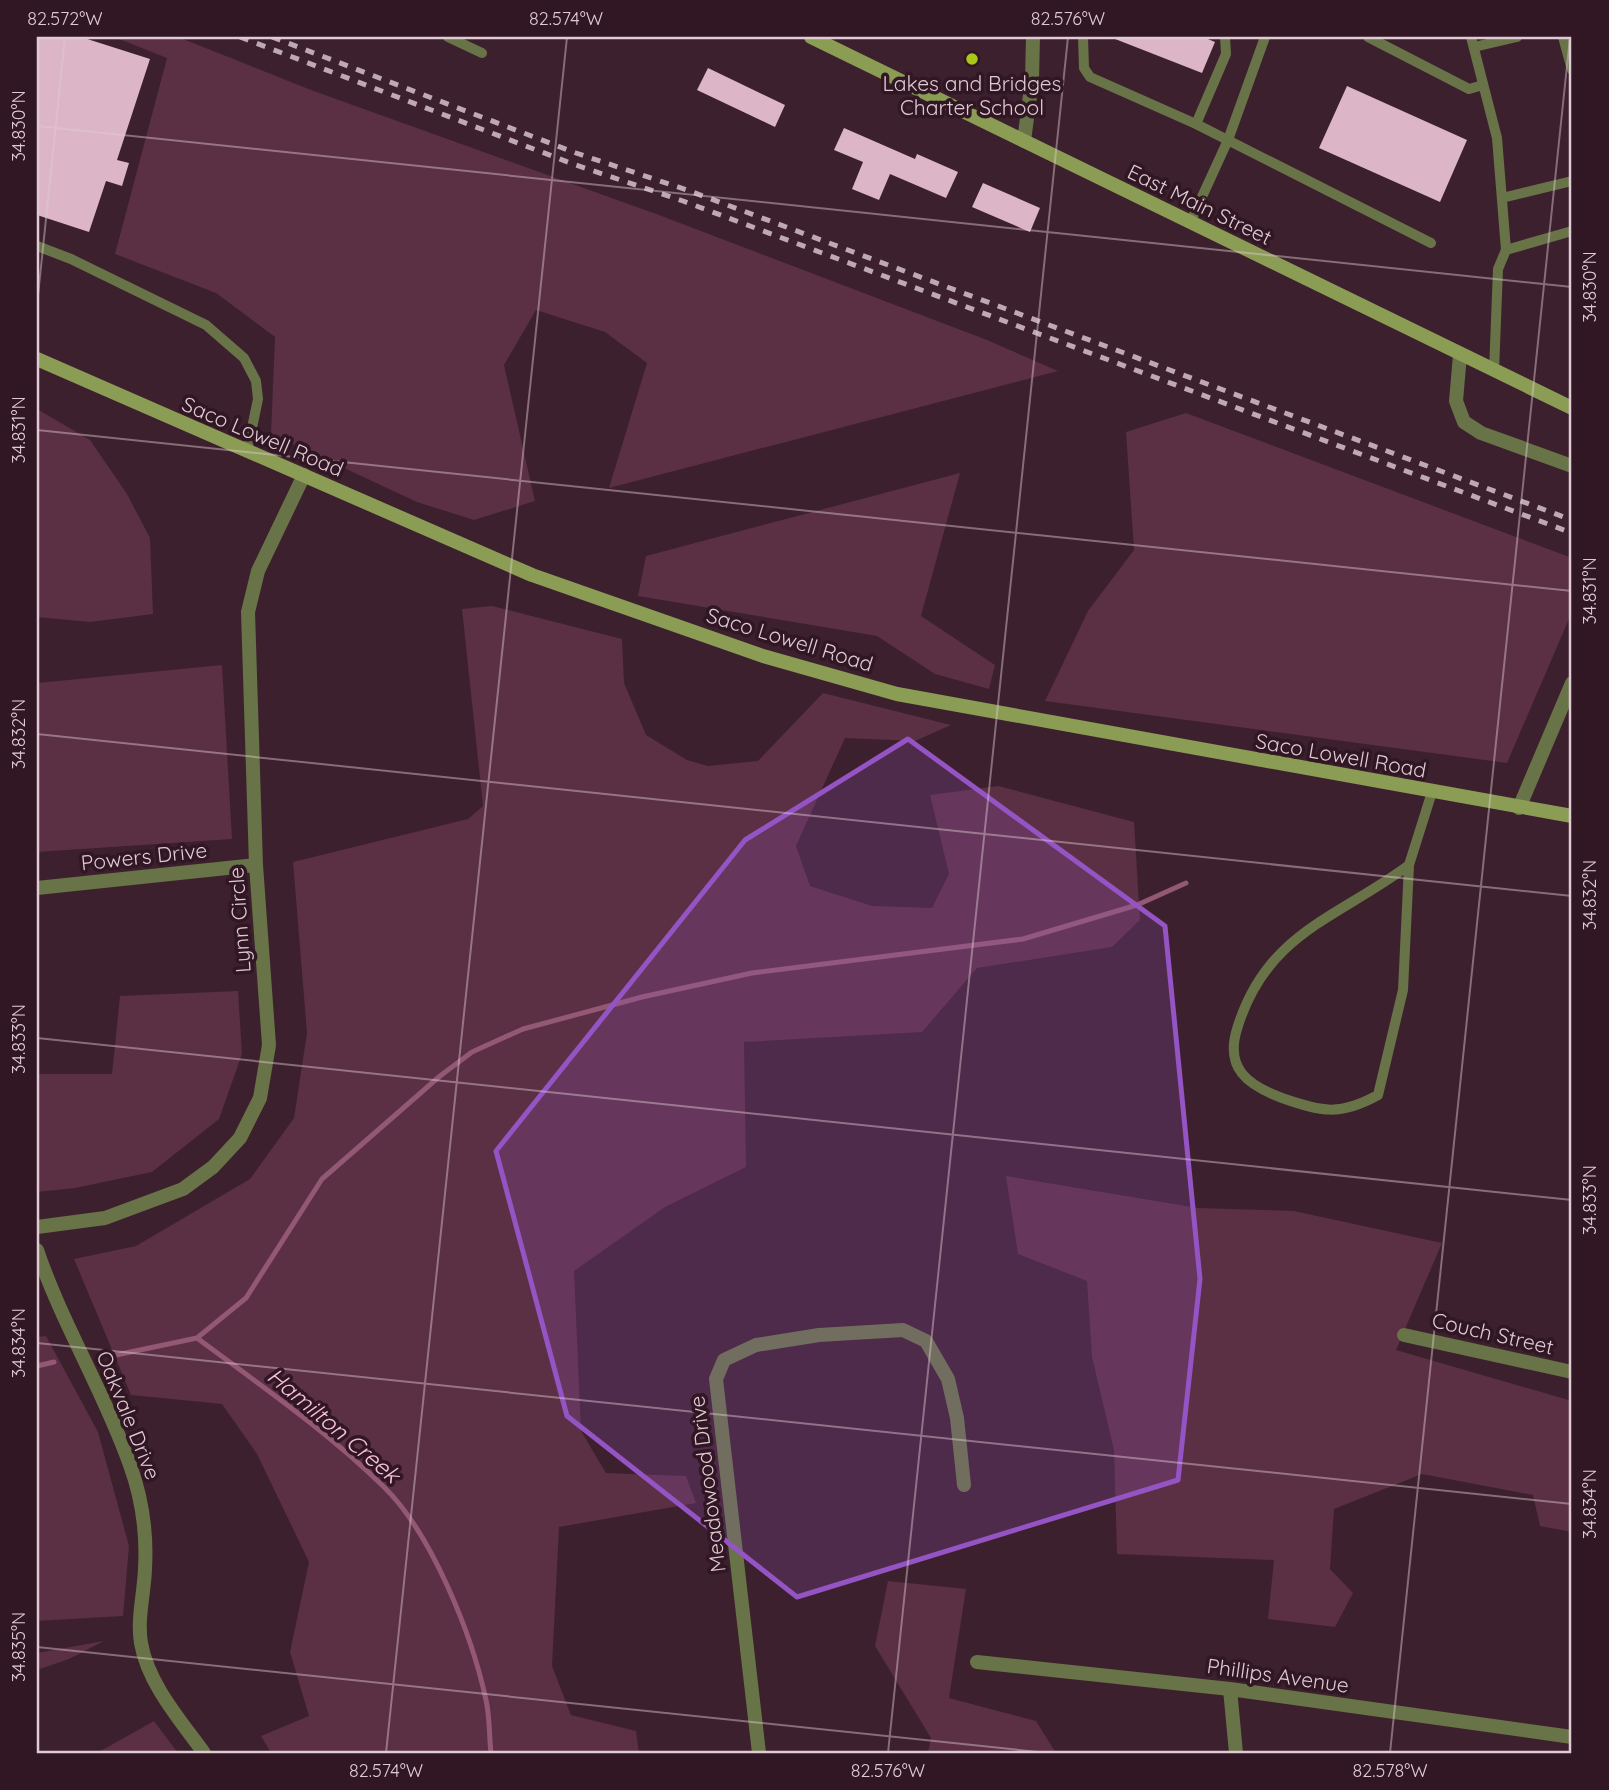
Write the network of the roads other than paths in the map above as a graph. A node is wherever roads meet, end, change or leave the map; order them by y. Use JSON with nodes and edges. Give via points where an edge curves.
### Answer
{"nodes":[{"id":1,"x":448,"y":37,"type":"edge"},
{"id":2,"x":811,"y":37,"type":"edge"},
{"id":3,"x":1033,"y":37,"type":"edge"},
{"id":4,"x":1083,"y":37,"type":"edge"},
{"id":5,"x":1225,"y":37,"type":"edge"},
{"id":6,"x":1265,"y":37,"type":"edge"},
{"id":7,"x":1368,"y":37,"type":"edge"},
{"id":8,"x":1517,"y":37,"type":"edge"},
{"id":9,"x":1563,"y":37,"type":"edge"},
{"id":10,"x":1472,"y":42,"type":"edge"},
{"id":11,"x":482,"y":53,"type":"dead end"},
{"id":12,"x":1572,"y":70,"type":"edge"},
{"id":13,"x":1483,"y":85,"type":"junction"},
{"id":14,"x":1196,"y":124,"type":"junction"},
{"id":15,"x":1228,"y":140,"type":"junction"},
{"id":16,"x":1024,"y":141,"type":"junction"},
{"id":17,"x":1572,"y":181,"type":"edge"},
{"id":18,"x":1502,"y":198,"type":"junction"},
{"id":19,"x":1191,"y":223,"type":"junction"},
{"id":20,"x":1572,"y":231,"type":"edge"},
{"id":21,"x":1431,"y":243,"type":"dead end"},
{"id":22,"x":37,"y":246,"type":"edge"},
{"id":23,"x":1506,"y":250,"type":"junction"},
{"id":24,"x":1460,"y":355,"type":"junction"},
{"id":25,"x":37,"y":359,"type":"edge"},
{"id":26,"x":1494,"y":371,"type":"junction"},
{"id":27,"x":1572,"y":408,"type":"edge"},
{"id":28,"x":247,"y":452,"type":"junction"},
{"id":29,"x":1572,"y":466,"type":"edge"},
{"id":30,"x":304,"y":475,"type":"junction"},
{"id":31,"x":1572,"y":683,"type":"edge"},
{"id":32,"x":1432,"y":792,"type":"junction"},
{"id":33,"x":1519,"y":808,"type":"junction"},
{"id":34,"x":1572,"y":816,"type":"edge"},
{"id":35,"x":256,"y":865,"type":"junction"},
{"id":36,"x":1409,"y":865,"type":"junction"},
{"id":37,"x":37,"y":888,"type":"edge"},
{"id":38,"x":37,"y":1227,"type":"edge"},
{"id":39,"x":37,"y":1250,"type":"edge"},
{"id":40,"x":1405,"y":1335,"type":"dead end"},
{"id":41,"x":1572,"y":1372,"type":"edge"},
{"id":42,"x":964,"y":1485,"type":"dead end"},
{"id":43,"x":977,"y":1662,"type":"dead end"},
{"id":44,"x":1230,"y":1689,"type":"junction"},
{"id":45,"x":1572,"y":1737,"type":"edge"},
{"id":46,"x":204,"y":1753,"type":"edge"},
{"id":47,"x":759,"y":1753,"type":"edge"},
{"id":48,"x":1237,"y":1753,"type":"edge"}],
"edges":[{"from":1,"to":11,"type":"lane"},
{"from":2,"to":16,"type":"street","name":"East Main Street"},
{"from":3,"to":16,"type":"street"},
{"from":4,"to":14,"type":"lane","via":[[1084,68],[1090,77]]},
{"from":5,"to":14,"type":"lane","via":[[1226,54]]},
{"from":6,"to":15,"type":"lane"},
{"from":7,"to":13,"type":"lane","via":[[1468,89]]},
{"from":8,"to":10,"type":"lane"},
{"from":9,"to":12,"type":"lane"},
{"from":10,"to":13,"type":"lane"},
{"from":13,"to":18,"type":"lane","via":[[1497,138]]},
{"from":14,"to":15,"type":"lane"},
{"from":15,"to":19,"type":"lane"},
{"from":15,"to":21,"type":"lane"},
{"from":16,"to":19,"type":"street","name":"East Main Street"},
{"from":17,"to":18,"type":"lane"},
{"from":18,"to":23,"type":"lane"},
{"from":19,"to":24,"type":"street","name":"East Main Street"},
{"from":20,"to":23,"type":"lane"},
{"from":22,"to":28,"type":"lane","via":[[206,325],[244,358],[256,381],[258,399]]},
{"from":23,"to":26,"type":"lane","via":[[1498,269]]},
{"from":24,"to":26,"type":"street","name":"East Main Street"},
{"from":24,"to":29,"type":"street","via":[[1456,401],[1464,422]]},
{"from":25,"to":28,"type":"street","name":"Saco Lowell Road"},
{"from":26,"to":27,"type":"street","name":"East Main Street"},
{"from":28,"to":30,"type":"street","name":"Saco Lowell Road"},
{"from":30,"to":32,"type":"street","name":"Saco Lowell Road","via":[[532,575],[763,656],[897,694]]},
{"from":30,"to":35,"type":"street","name":"Lynn Circle","via":[[258,571],[248,612]]},
{"from":31,"to":33,"type":"street"},
{"from":32,"to":33,"type":"street","name":"Saco Lowell Road"},
{"from":32,"to":36,"type":"lane"},
{"from":33,"to":34,"type":"street","name":"Saco Lowell Road"},
{"from":35,"to":37,"type":"street","name":"Powers Drive"},
{"from":35,"to":38,"type":"street","name":"Lynn Circle","via":[[269,1045],[260,1098],[240,1138],[214,1167],[183,1189],[105,1219]]},
{"from":36,"to":36,"type":"lane","via":[[1403,989],[1378,1094],[1352,1109],[1311,1108],[1261,1090],[1237,1069],[1232,1045],[1261,973],[1315,923],[1374,891]]},
{"from":39,"to":46,"type":"street","name":"Oakvale Drive","via":[[130,1464],[142,1510],[141,1644],[159,1688]]},
{"from":40,"to":41,"type":"street","name":"Couch Street"},
{"from":42,"to":47,"type":"street","name":"Meadowood Drive","via":[[948,1380],[926,1341],[903,1330],[819,1335],[757,1345],[724,1360],[716,1379]]},
{"from":43,"to":44,"type":"street","name":"Phillips Avenue"},
{"from":44,"to":45,"type":"street","name":"Phillips Avenue"},
{"from":44,"to":48,"type":"street"}]}
